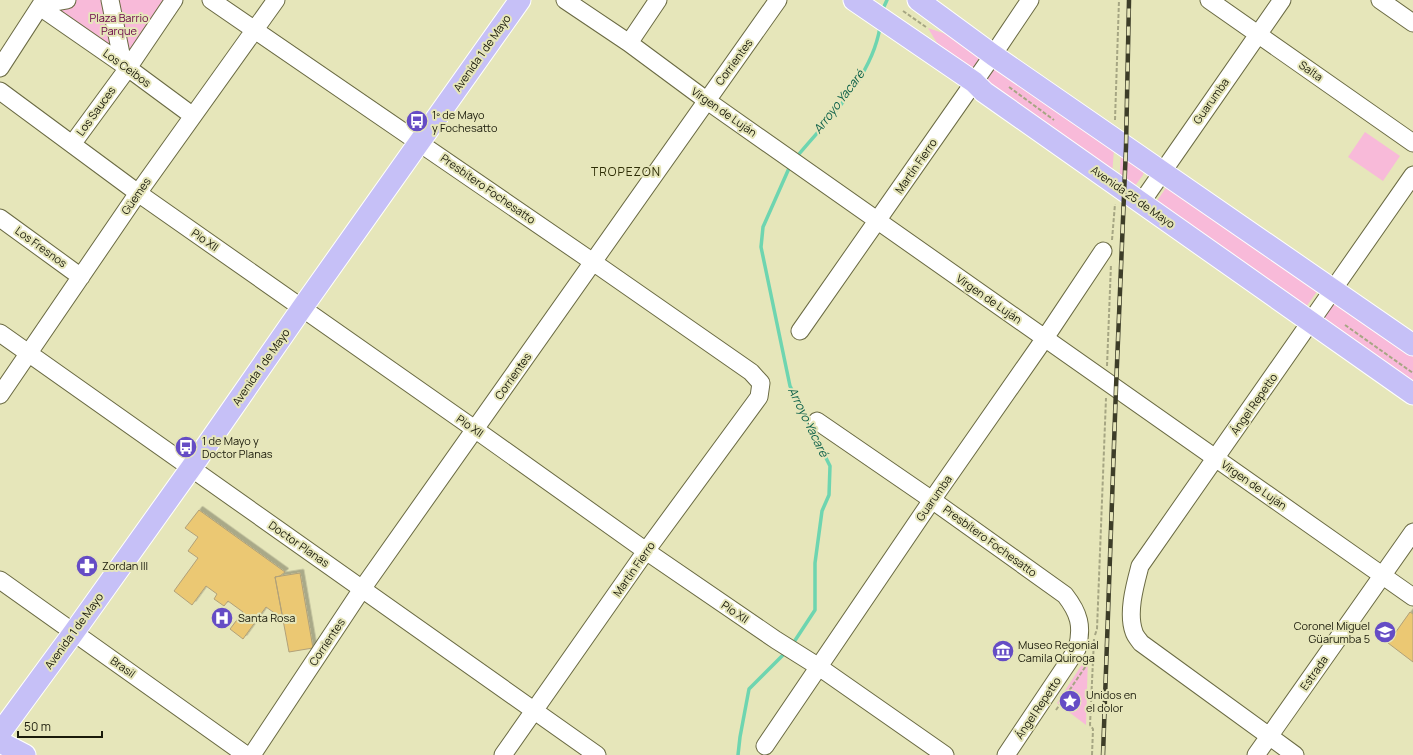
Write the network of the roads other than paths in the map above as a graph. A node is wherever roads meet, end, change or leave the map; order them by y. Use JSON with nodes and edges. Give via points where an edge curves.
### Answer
{"nodes":[{"id":1,"x":67,"y":0,"type":"edge"},
{"id":2,"x":110,"y":0,"type":"edge"},
{"id":3,"x":174,"y":0,"type":"edge"},
{"id":4,"x":211,"y":0,"type":"edge"},
{"id":5,"x":276,"y":0,"type":"edge"},
{"id":6,"x":520,"y":0,"type":"edge"},
{"id":7,"x":565,"y":0,"type":"edge"},
{"id":8,"x":658,"y":0,"type":"edge"},
{"id":9,"x":778,"y":0,"type":"edge"},
{"id":10,"x":918,"y":0,"type":"edge"},
{"id":11,"x":1030,"y":0,"type":"edge"},
{"id":12,"x":1209,"y":0,"type":"edge"},
{"id":13,"x":1282,"y":0,"type":"edge"},
{"id":14,"x":1380,"y":0,"type":"edge"},
{"id":15,"x":43,"y":2,"type":"edge"},
{"id":16,"x":856,"y":2,"type":"edge"},
{"id":17,"x":1413,"y":23,"type":"edge"},
{"id":18,"x":254,"y":30,"type":"junction"},
{"id":19,"x":1258,"y":34,"type":"junction"},
{"id":20,"x":629,"y":43,"type":"junction"},
{"id":21,"x":993,"y":55,"type":"junction"},
{"id":22,"x":123,"y":65,"type":"junction"},
{"id":23,"x":0,"y":68,"type":"edge"},
{"id":24,"x":974,"y":82,"type":"junction"},
{"id":25,"x":0,"y":91,"type":"edge"},
{"id":26,"x":706,"y":100,"type":"junction"},
{"id":27,"x":193,"y":116,"type":"junction"},
{"id":28,"x":420,"y":142,"type":"junction"},
{"id":29,"x":73,"y":143,"type":"junction"},
{"id":30,"x":1413,"y":143,"type":"edge"},
{"id":31,"x":1162,"y":172,"type":"junction"},
{"id":32,"x":1413,"y":175,"type":"edge"},
{"id":33,"x":138,"y":193,"type":"junction"},
{"id":34,"x":1142,"y":202,"type":"junction"},
{"id":35,"x":0,"y":218,"type":"edge"},
{"id":36,"x":878,"y":220,"type":"junction"},
{"id":37,"x":1103,"y":251,"type":"dead end"},
{"id":38,"x":593,"y":262,"type":"junction"},
{"id":39,"x":81,"y":277,"type":"junction"},
{"id":40,"x":1333,"y":290,"type":"junction"},
{"id":41,"x":302,"y":308,"type":"junction"},
{"id":42,"x":1311,"y":322,"type":"junction"},
{"id":43,"x":800,"y":331,"type":"dead end"},
{"id":44,"x":0,"y":333,"type":"edge"},
{"id":45,"x":1045,"y":338,"type":"junction"},
{"id":46,"x":1413,"y":345,"type":"edge"},
{"id":47,"x":29,"y":354,"type":"junction"},
{"id":48,"x":761,"y":383,"type":"joint"},
{"id":49,"x":1413,"y":394,"type":"edge"},
{"id":50,"x":0,"y":395,"type":"edge"},
{"id":51,"x":817,"y":421,"type":"dead end"},
{"id":52,"x":476,"y":430,"type":"junction"},
{"id":53,"x":1216,"y":459,"type":"junction"},
{"id":54,"x":191,"y":468,"type":"junction"},
{"id":55,"x":932,"y":500,"type":"junction"},
{"id":56,"x":1413,"y":532,"type":"edge"},
{"id":57,"x":646,"y":551,"type":"junction"},
{"id":58,"x":1382,"y":576,"type":"junction"},
{"id":59,"x":0,"y":580,"type":"edge"},
{"id":60,"x":362,"y":589,"type":"junction"},
{"id":61,"x":1065,"y":595,"type":"joint"},
{"id":62,"x":1413,"y":597,"type":"edge"},
{"id":63,"x":74,"y":632,"type":"junction"},
{"id":64,"x":819,"y":667,"type":"junction"},
{"id":65,"x":534,"y":710,"type":"junction"},
{"id":66,"x":0,"y":732,"type":"edge"},
{"id":67,"x":1269,"y":736,"type":"junction"},
{"id":68,"x":0,"y":742,"type":"edge"},
{"id":69,"x":0,"y":745,"type":"edge"},
{"id":70,"x":765,"y":746,"type":"dead end"},
{"id":71,"x":8,"y":755,"type":"edge"},
{"id":72,"x":25,"y":755,"type":"edge"},
{"id":73,"x":246,"y":755,"type":"edge"},
{"id":74,"x":252,"y":755,"type":"edge"},
{"id":75,"x":503,"y":755,"type":"edge"},
{"id":76,"x":597,"y":755,"type":"edge"},
{"id":77,"x":945,"y":755,"type":"edge"},
{"id":78,"x":1006,"y":755,"type":"edge"},
{"id":79,"x":1256,"y":755,"type":"edge"},
{"id":80,"x":1296,"y":755,"type":"edge"}],
"edges":[{"from":1,"to":15,"type":"street"},
{"from":2,"to":22,"type":"street"},
{"from":3,"to":22,"type":"street","name":"Los Sauces"},
{"from":4,"to":18,"type":"street","name":"Presbítero Fochesatto"},
{"from":5,"to":18,"type":"street","name":"Güemes"},
{"from":6,"to":28,"type":"main road","name":"Avenida 1 de Mayo"},
{"from":7,"to":20,"type":"street","name":"Virgen de Luján"},
{"from":8,"to":20,"type":"street"},
{"from":9,"to":26,"type":"street","name":"Corrientes"},
{"from":10,"to":21,"type":"main road"},
{"from":11,"to":21,"type":"street","name":"Martín Fierro"},
{"from":12,"to":19,"type":"street","name":"Salta"},
{"from":13,"to":19,"type":"street","name":"Guarumba"},
{"from":14,"to":17,"type":"street"},
{"from":15,"to":22,"type":"street","name":"Los Ceibos"},
{"from":15,"to":23,"type":"street"},
{"from":16,"to":24,"type":"main road","name":"Avenida 25 de Mayo"},
{"from":18,"to":27,"type":"street","name":"Güemes"},
{"from":18,"to":28,"type":"street","name":"Presbítero Fochesatto"},
{"from":19,"to":30,"type":"street","name":"Salta"},
{"from":19,"to":31,"type":"street","name":"Guarumba"},
{"from":20,"to":26,"type":"street","name":"Virgen de Luján"},
{"from":21,"to":24,"type":"street","name":"Martín Fierro"},
{"from":21,"to":31,"type":"main road"},
{"from":22,"to":27,"type":"street","name":"Los Ceibos"},
{"from":22,"to":29,"type":"street","name":"Los Sauces"},
{"from":24,"to":34,"type":"main road","name":"Avenida 25 de Mayo","via":[[984,92]]},
{"from":24,"to":36,"type":"street","name":"Martín Fierro"},
{"from":25,"to":29,"type":"street","name":"Pio XII"},
{"from":26,"to":36,"type":"street","name":"Virgen de Luján"},
{"from":26,"to":38,"type":"street","name":"Corrientes"},
{"from":27,"to":33,"type":"street","name":"Güemes"},
{"from":28,"to":38,"type":"street","name":"Presbítero Fochesatto"},
{"from":28,"to":41,"type":"main road","name":"Avenida 1 de Mayo"},
{"from":29,"to":33,"type":"street","name":"Pio XII"},
{"from":31,"to":34,"type":"street","name":"Guarumba"},
{"from":31,"to":40,"type":"main road"},
{"from":32,"to":40,"type":"street","name":"Ángel Repetto"},
{"from":33,"to":39,"type":"street","name":"Güemes"},
{"from":33,"to":41,"type":"street","name":"Pio XII"},
{"from":34,"to":42,"type":"main road","name":"Avenida 25 de Mayo"},
{"from":35,"to":39,"type":"street","name":"Los Fresnos"},
{"from":36,"to":43,"type":"street","name":"Martín Fierro"},
{"from":36,"to":45,"type":"street","name":"Virgen de Luján"},
{"from":37,"to":45,"type":"street","name":"Guarumba"},
{"from":38,"to":48,"type":"street","name":"Presbítero Fochesatto","via":[[751,372]]},
{"from":38,"to":52,"type":"street","name":"Corrientes"},
{"from":39,"to":47,"type":"street","name":"Güemes"},
{"from":40,"to":42,"type":"street","name":"Ángel Repetto"},
{"from":40,"to":46,"type":"main road"},
{"from":41,"to":52,"type":"street","name":"Pio XII"},
{"from":41,"to":54,"type":"main road","name":"Avenida 1 de Mayo"},
{"from":42,"to":49,"type":"main road","name":"Avenida 25 de Mayo"},
{"from":42,"to":53,"type":"street","name":"Ángel Repetto"},
{"from":44,"to":47,"type":"street","name":"Doctor Planas"},
{"from":45,"to":53,"type":"street","name":"Virgen de Luján"},
{"from":45,"to":55,"type":"street","name":"Guarumba"},
{"from":47,"to":50,"type":"street","name":"Güemes"},
{"from":47,"to":54,"type":"street","name":"Doctor Planas"},
{"from":48,"to":57,"type":"street","name":"Martín Fierro","via":[[759,397]]},
{"from":51,"to":55,"type":"street","name":"Presbítero Fochesatto"},
{"from":52,"to":57,"type":"street","name":"Pio XII"},
{"from":52,"to":60,"type":"street","name":"Corrientes"},
{"from":53,"to":58,"type":"street","name":"Virgen de Luján"},
{"from":53,"to":67,"type":"street","name":"Ángel Repetto","via":[[1140,566],[1134,586],[1134,632],[1140,643]]},
{"from":54,"to":60,"type":"street","name":"Doctor Planas"},
{"from":54,"to":63,"type":"main road","name":"Avenida 1 de Mayo"},
{"from":55,"to":61,"type":"street","name":"Presbítero Fochesatto"},
{"from":55,"to":64,"type":"street","name":"Guarumba"},
{"from":56,"to":58,"type":"street","name":"Estrada"},
{"from":57,"to":64,"type":"street","name":"Pio XII"},
{"from":57,"to":65,"type":"street","name":"Martín Fierro"},
{"from":58,"to":62,"type":"street","name":"Virgen de Luján"},
{"from":58,"to":67,"type":"street","name":"Estrada"},
{"from":59,"to":63,"type":"street","name":"Brasil"},
{"from":60,"to":65,"type":"street","name":"Doctor Planas"},
{"from":60,"to":74,"type":"street","name":"Corrientes"},
{"from":61,"to":78,"type":"street","name":"Ángel Repetto","via":[[1074,607],[1078,620],[1080,636],[1077,649]]},
{"from":63,"to":66,"type":"main road","name":"Avenida 1 de Mayo"},
{"from":63,"to":73,"type":"street","name":"Brasil"},
{"from":64,"to":70,"type":"street","name":"Guarumba"},
{"from":64,"to":77,"type":"street","name":"Pio XII"},
{"from":65,"to":75,"type":"street","name":"Martín Fierro"},
{"from":65,"to":76,"type":"street","name":"Doctor Planas"},
{"from":67,"to":79,"type":"street","name":"Estrada"},
{"from":67,"to":80,"type":"street"},
{"from":68,"to":72,"type":"main road"},
{"from":69,"to":71,"type":"main road"}]}
